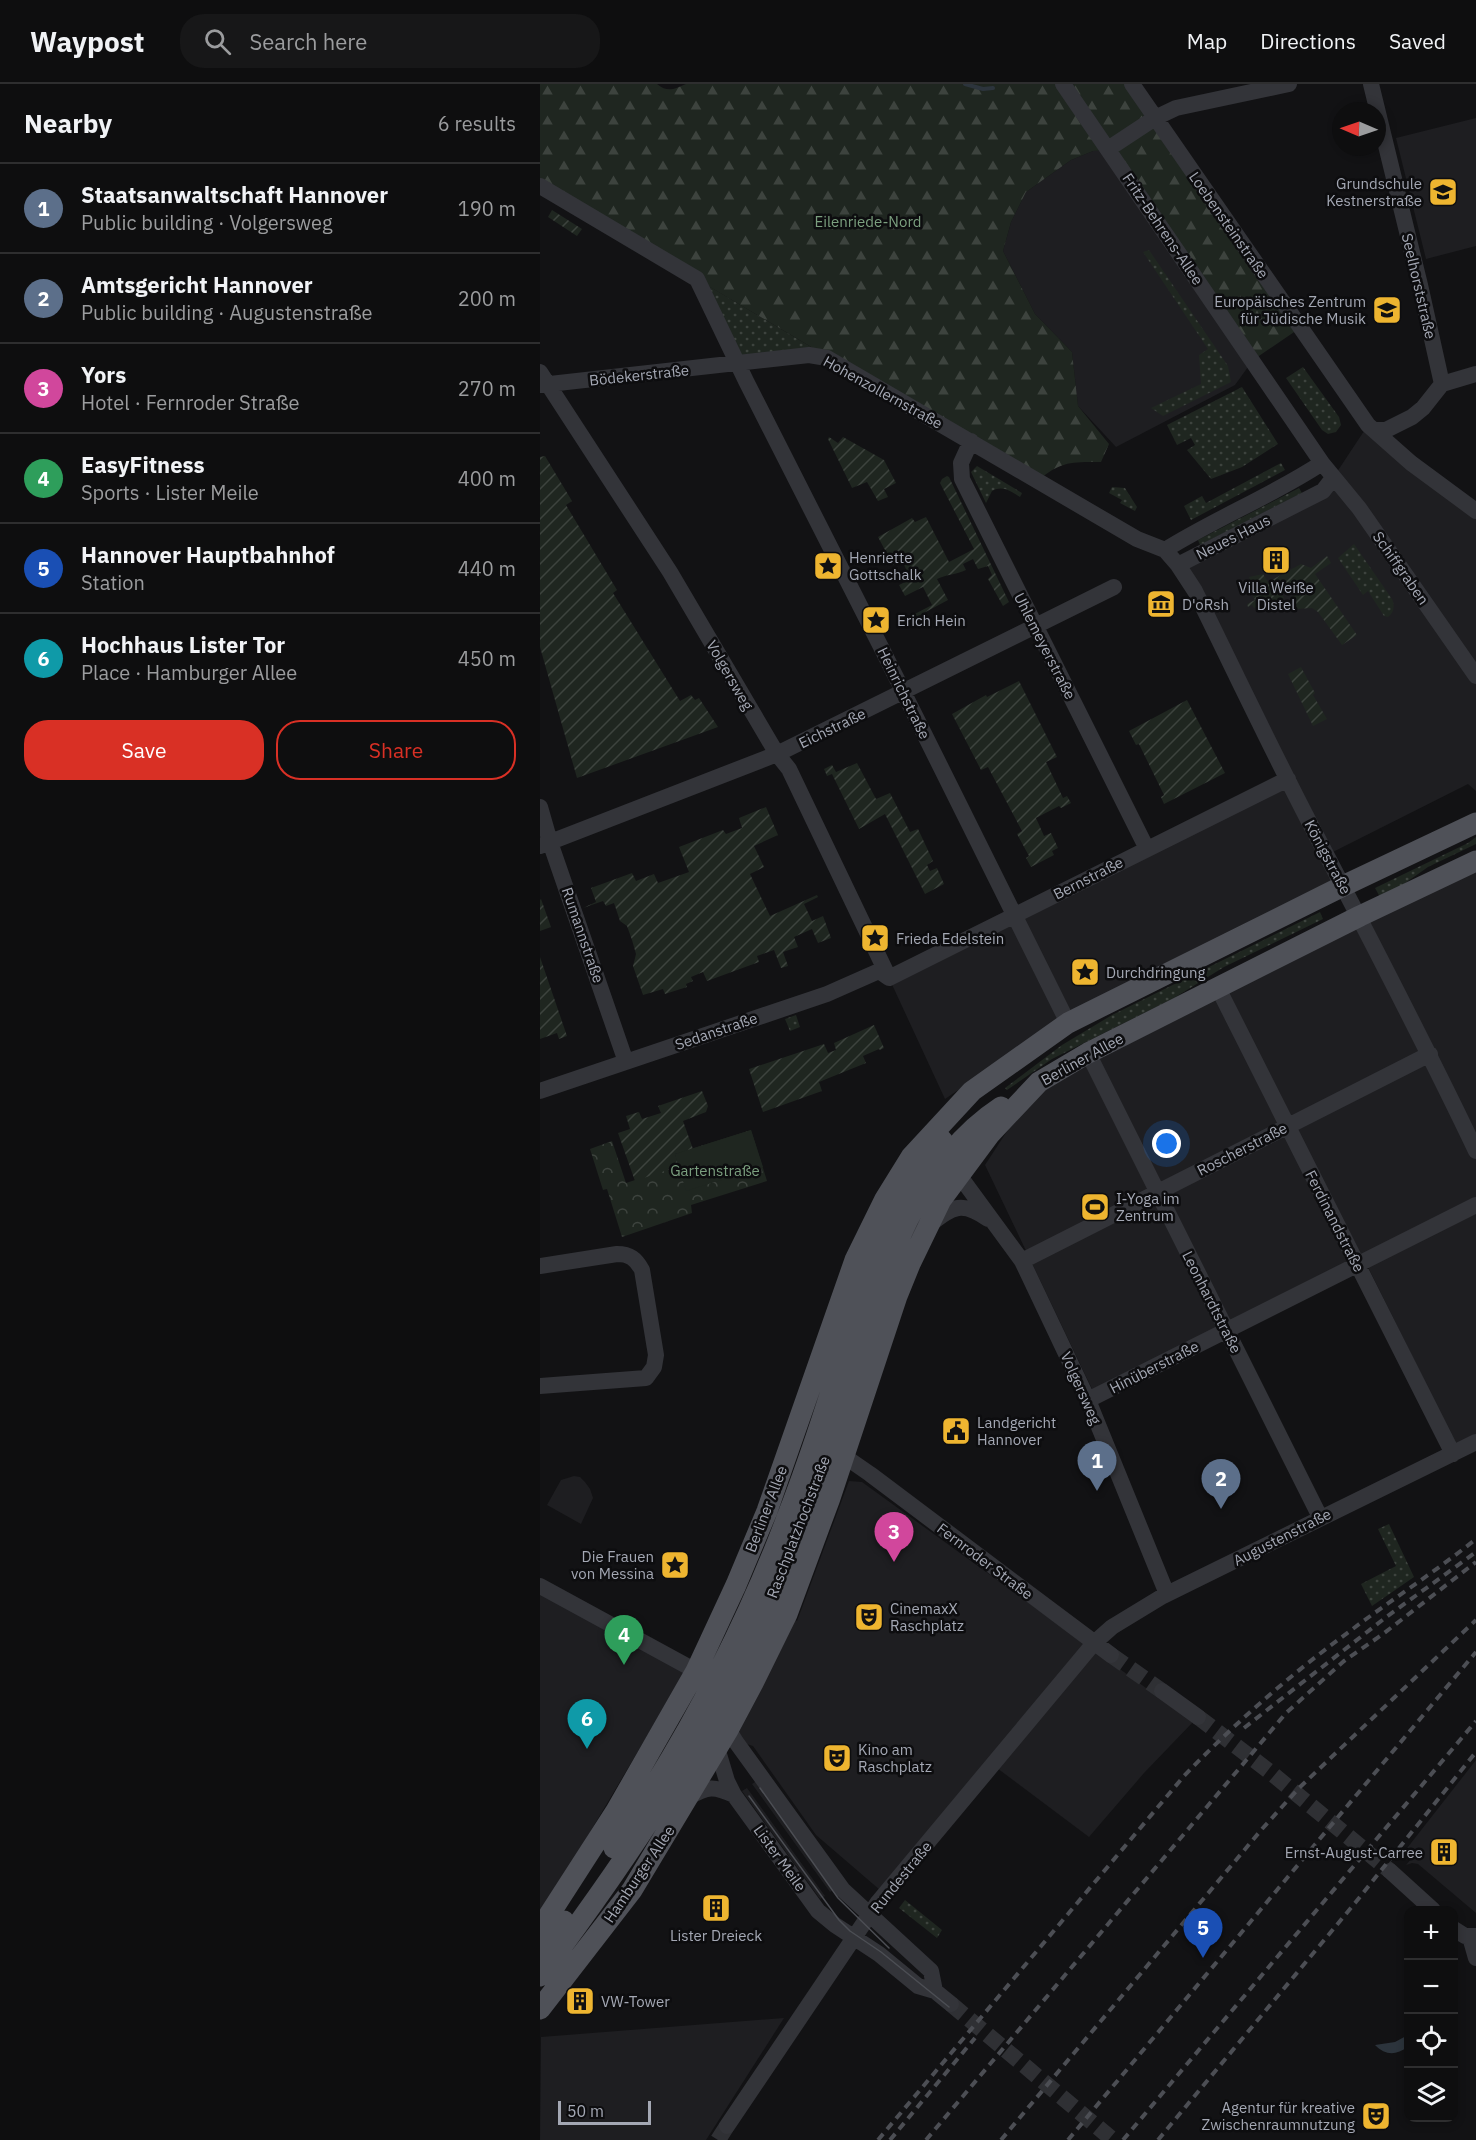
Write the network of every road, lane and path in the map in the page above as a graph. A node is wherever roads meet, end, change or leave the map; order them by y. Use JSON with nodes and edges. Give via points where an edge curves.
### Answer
{"nodes":[{"id":1,"x":1063,"y":84,"type":"edge"},
{"id":2,"x":1132,"y":84,"type":"edge"},
{"id":3,"x":1289,"y":84,"type":"edge"},
{"id":4,"x":1371,"y":84,"type":"edge"},
{"id":5,"x":1155,"y":118,"type":"junction"},
{"id":6,"x":1108,"y":149,"type":"junction"},
{"id":7,"x":540,"y":186,"type":"edge"},
{"id":8,"x":738,"y":363,"type":"junction"},
{"id":9,"x":1476,"y":374,"type":"edge"},
{"id":10,"x":543,"y":380,"type":"edge"},
{"id":11,"x":1442,"y":384,"type":"junction"},
{"id":12,"x":1371,"y":428,"type":"junction"},
{"id":13,"x":971,"y":441,"type":"junction"},
{"id":14,"x":1322,"y":463,"type":"junction"},
{"id":15,"x":1333,"y":478,"type":"junction"},
{"id":16,"x":1476,"y":511,"type":"edge"},
{"id":17,"x":1165,"y":549,"type":"junction"},
{"id":18,"x":1178,"y":565,"type":"junction"},
{"id":19,"x":1114,"y":587,"type":"dead end"},
{"id":20,"x":1036,"y":627,"type":"junction"},
{"id":21,"x":1476,"y":676,"type":"edge"},
{"id":22,"x":904,"y":693,"type":"junction"},
{"id":23,"x":777,"y":754,"type":"junction"},
{"id":24,"x":1288,"y":779,"type":"junction"},
{"id":25,"x":540,"y":807,"type":"edge"},
{"id":26,"x":1476,"y":823,"type":"edge"},
{"id":27,"x":545,"y":844,"type":"edge"},
{"id":28,"x":1147,"y":849,"type":"junction"},
{"id":29,"x":1476,"y":861,"type":"edge"},
{"id":30,"x":1343,"y":886,"type":"junction"},
{"id":31,"x":1014,"y":915,"type":"junction"},
{"id":32,"x":1360,"y":916,"type":"junction"},
{"id":33,"x":889,"y":978,"type":"junction"},
{"id":34,"x":1218,"y":988,"type":"junction"},
{"id":35,"x":1068,"y":1023,"type":"junction"},
{"id":36,"x":1029,"y":1052,"type":"junction"},
{"id":37,"x":1088,"y":1053,"type":"junction"},
{"id":38,"x":1430,"y":1054,"type":"junction"},
{"id":39,"x":626,"y":1062,"type":"junction"},
{"id":40,"x":1039,"y":1082,"type":"junction"},
{"id":41,"x":540,"y":1091,"type":"edge"},
{"id":42,"x":1286,"y":1125,"type":"junction"},
{"id":43,"x":957,"y":1133,"type":"junction"},
{"id":44,"x":1476,"y":1151,"type":"edge"},
{"id":45,"x":959,"y":1175,"type":"junction"},
{"id":46,"x":1158,"y":1192,"type":"junction"},
{"id":47,"x":1476,"y":1205,"type":"edge"},
{"id":48,"x":994,"y":1224,"type":"junction"},
{"id":49,"x":928,"y":1226,"type":"junction"},
{"id":50,"x":1022,"y":1261,"type":"junction"},
{"id":51,"x":1356,"y":1264,"type":"junction"},
{"id":52,"x":540,"y":1266,"type":"edge"},
{"id":53,"x":1226,"y":1330,"type":"junction"},
{"id":54,"x":825,"y":1343,"type":"junction"},
{"id":55,"x":540,"y":1386,"type":"edge"},
{"id":56,"x":1088,"y":1400,"type":"junction"},
{"id":57,"x":792,"y":1441,"type":"junction"},
{"id":58,"x":1476,"y":1442,"type":"edge"},
{"id":59,"x":1453,"y":1454,"type":"junction"},
{"id":60,"x":844,"y":1456,"type":"junction"},
{"id":61,"x":1320,"y":1517,"type":"junction"},
{"id":62,"x":540,"y":1586,"type":"edge"},
{"id":63,"x":1167,"y":1594,"type":"junction"},
{"id":64,"x":1094,"y":1643,"type":"junction"},
{"id":65,"x":1111,"y":1655,"type":"tunnel mouth"},
{"id":66,"x":696,"y":1671,"type":"junction"},
{"id":67,"x":1162,"y":1691,"type":"tunnel mouth"},
{"id":68,"x":1198,"y":1717,"type":"tunnel mouth"},
{"id":69,"x":728,"y":1730,"type":"junction"},
{"id":70,"x":717,"y":1749,"type":"junction"},
{"id":71,"x":734,"y":1795,"type":"junction"},
{"id":72,"x":689,"y":1797,"type":"junction"},
{"id":73,"x":1390,"y":1871,"type":"tunnel mouth"},
{"id":74,"x":1428,"y":1906,"type":"edge"},
{"id":75,"x":869,"y":1916,"type":"junction"},
{"id":76,"x":540,"y":1929,"type":"edge"},
{"id":77,"x":1458,"y":1932,"type":"edge"},
{"id":78,"x":854,"y":1937,"type":"junction"},
{"id":79,"x":1473,"y":1937,"type":"edge"},
{"id":80,"x":540,"y":1951,"type":"edge"},
{"id":81,"x":1476,"y":1958,"type":"edge"},
{"id":82,"x":540,"y":1976,"type":"edge"},
{"id":83,"x":935,"y":1991,"type":"junction"},
{"id":84,"x":951,"y":2004,"type":"tunnel mouth"},
{"id":85,"x":540,"y":2009,"type":"edge"},
{"id":86,"x":727,"y":2126,"type":"tunnel mouth"}],
"edges":[{"from":1,"to":6,"type":"street","name":"Fritz-Behrens-Allee"},
{"from":2,"to":5,"type":"street","name":"Loebensteinstraße"},
{"from":3,"to":5,"type":"street","via":[[1176,108]]},
{"from":4,"to":11,"type":"street","name":"Seelhorststraße"},
{"from":5,"to":6,"type":"street"},
{"from":5,"to":12,"type":"street","name":"Loebensteinstraße"},
{"from":6,"to":14,"type":"street","name":"Fritz-Behrens-Allee"},
{"from":7,"to":8,"type":"street","via":[[698,279]]},
{"from":8,"to":10,"type":"street","name":"Bödekerstraße"},
{"from":8,"to":13,"type":"street","name":"Hohenzollernstraße","via":[[809,355],[827,358]]},
{"from":8,"to":22,"type":"street","name":"Heinrichstraße"},
{"from":9,"to":11,"type":"street"},
{"from":10,"to":23,"type":"street","name":"Volgersweg","via":[[670,572]]},
{"from":11,"to":12,"type":"street","via":[[1423,408],[1398,426],[1386,430]]},
{"from":12,"to":16,"type":"street","name":"Loebensteinstraße"},
{"from":13,"to":17,"type":"street","name":"Hohenzollernstraße","via":[[1137,539]]},
{"from":13,"to":20,"type":"street","name":"Uhlemeyerstraße","via":[[961,463],[962,479]]},
{"from":14,"to":15,"type":"street","name":"Schiffgraben"},
{"from":14,"to":17,"type":"street","name":"Neues Haus"},
{"from":15,"to":18,"type":"street","name":"Neues Haus","via":[[1323,491]]},
{"from":15,"to":21,"type":"street","name":"Schiffgraben","via":[[1359,508]]},
{"from":17,"to":18,"type":"street","name":"Neues Haus"},
{"from":18,"to":24,"type":"street","name":"Königstraße","via":[[1195,591]]},
{"from":19,"to":20,"type":"street","name":"Eichstraße"},
{"from":20,"to":22,"type":"street","name":"Eichstraße"},
{"from":20,"to":28,"type":"street","name":"Uhlemeyerstraße"},
{"from":22,"to":23,"type":"street","name":"Eichstraße"},
{"from":22,"to":31,"type":"street","name":"Heinrichstraße"},
{"from":23,"to":27,"type":"street","name":"Eichstraße"},
{"from":23,"to":33,"type":"street","name":"Volgersweg","via":[[789,769]]},
{"from":24,"to":28,"type":"street","name":"Bernstraße"},
{"from":24,"to":30,"type":"street","name":"Königstraße"},
{"from":25,"to":27,"type":"street","name":"Rumannstraße"},
{"from":26,"to":30,"type":"main road","name":"Berliner Allee"},
{"from":27,"to":39,"type":"street","name":"Rumannstraße"},
{"from":28,"to":31,"type":"street","name":"Bernstraße"},
{"from":29,"to":32,"type":"main road","name":"Berliner Allee"},
{"from":30,"to":32,"type":"street","name":"Königstraße"},
{"from":30,"to":35,"type":"main road","name":"Berliner Allee"},
{"from":31,"to":33,"type":"street","name":"Bernstraße"},
{"from":31,"to":35,"type":"street","name":"Heinrichstraße"},
{"from":32,"to":34,"type":"main road","name":"Berliner Allee"},
{"from":32,"to":38,"type":"street","name":"Königstraße"},
{"from":33,"to":39,"type":"street","name":"Sedanstraße","via":[[879,970],[827,994]]},
{"from":34,"to":37,"type":"main road","name":"Berliner Allee"},
{"from":34,"to":42,"type":"street","name":"Ferdinandstraße"},
{"from":35,"to":36,"type":"main road","name":"Berliner Allee"},
{"from":36,"to":43,"type":"main road","name":"Raschplatzhochstraße"},
{"from":36,"to":54,"type":"main road","name":"Berliner Allee","via":[[972,1091],[911,1157],[855,1260]]},
{"from":37,"to":40,"type":"main road","name":"Berliner Allee"},
{"from":37,"to":46,"type":"street","name":"Leonhardtstraße"},
{"from":38,"to":42,"type":"street","name":"Roscherstraße"},
{"from":38,"to":44,"type":"street","name":"Königstraße"},
{"from":39,"to":41,"type":"street","name":"Sedanstraße"},
{"from":40,"to":43,"type":"main road","name":"Raschplatzhochstraße"},
{"from":40,"to":45,"type":"main road","name":"Berliner Allee","via":[[990,1134]]},
{"from":42,"to":46,"type":"street","name":"Roscherstraße"},
{"from":42,"to":51,"type":"street","name":"Ferdinandstraße"},
{"from":43,"to":80,"type":"main road","name":"Raschplatzhochstraße","via":[[931,1154],[885,1235],[860,1298],[788,1516],[717,1676],[629,1827]]},
{"from":43,"to":82,"type":"main road","name":"Raschplatzhochstraße","via":[[898,1240],[809,1506],[732,1680],[692,1754],[642,1833]]},
{"from":45,"to":48,"type":"street","name":"Volgersweg"},
{"from":45,"to":49,"type":"main road","name":"Berliner Allee"},
{"from":46,"to":50,"type":"street","name":"Roscherstraße"},
{"from":46,"to":53,"type":"street","name":"Leonhardtstraße"},
{"from":47,"to":51,"type":"street","name":"Hinüberstraße"},
{"from":48,"to":49,"type":"street","name":"Volgersweg","via":[[975,1210],[963,1207],[946,1212]]},
{"from":48,"to":50,"type":"street","name":"Volgersweg"},
{"from":49,"to":60,"type":"main road","name":"Berliner Allee","via":[[897,1296]]},
{"from":50,"to":56,"type":"street","name":"Volgersweg"},
{"from":51,"to":53,"type":"street","name":"Hinüberstraße"},
{"from":51,"to":59,"type":"street","name":"Ferdinandstraße"},
{"from":52,"to":55,"type":"street","via":[[617,1254],[638,1262],[656,1355],[646,1378]]},
{"from":53,"to":56,"type":"street","name":"Hinüberstraße"},
{"from":53,"to":61,"type":"street","name":"Leonhardtstraße"},
{"from":54,"to":57,"type":"main road","name":"Berliner Allee"},
{"from":54,"to":60,"type":"main road","name":"Berliner Allee","via":[[812,1406],[814,1422],[824,1438]]},
{"from":56,"to":63,"type":"street","name":"Volgersweg"},
{"from":57,"to":60,"type":"street","name":"Fernroder Straße"},
{"from":57,"to":66,"type":"main road","name":"Berliner Allee","via":[[767,1511]]},
{"from":58,"to":59,"type":"street","name":"Augustenstraße"},
{"from":59,"to":61,"type":"street","name":"Augustenstraße"},
{"from":60,"to":64,"type":"street","name":"Fernroder Straße"},
{"from":60,"to":69,"type":"main road","name":"Berliner Allee","via":[[787,1614]]},
{"from":61,"to":63,"type":"street","name":"Augustenstraße"},
{"from":62,"to":66,"type":"street"},
{"from":63,"to":64,"type":"street","name":"Augustenstraße","via":[[1112,1627]]},
{"from":64,"to":65,"type":"street","name":"Fernroder Straße"},
{"from":64,"to":75,"type":"street","name":"Rundestraße"},
{"from":66,"to":69,"type":"street","name":"Lister Meile"},
{"from":66,"to":70,"type":"street","name":"Lister Meile"},
{"from":66,"to":76,"type":"main road","via":[[616,1811]]},
{"from":67,"to":68,"type":"street"},
{"from":69,"to":70,"type":"main road","name":"Hamburger Allee"},
{"from":69,"to":75,"type":"street","name":"Lister Meile","via":[[843,1890]]},
{"from":70,"to":71,"type":"street","name":"Lister Meile"},
{"from":70,"to":72,"type":"main road","name":"Hamburger Allee"},
{"from":71,"to":72,"type":"street","via":[[719,1788],[704,1788]]},
{"from":71,"to":78,"type":"street","name":"Lister Meile","via":[[819,1911]]},
{"from":72,"to":85,"type":"main road","name":"Hamburger Allee","via":[[632,1890]]},
{"from":73,"to":74,"type":"street"},
{"from":75,"to":78,"type":"street","name":"Rundestraße"},
{"from":75,"to":83,"type":"street","name":"Lister Meile","via":[[931,1971]]},
{"from":77,"to":79,"type":"street"},
{"from":78,"to":83,"type":"street","name":"Lister Meile","via":[[918,1986]]},
{"from":78,"to":86,"type":"street","name":"Rundestraße"},
{"from":79,"to":81,"type":"street"},
{"from":83,"to":84,"type":"street","name":"Lister Meile"}]}
